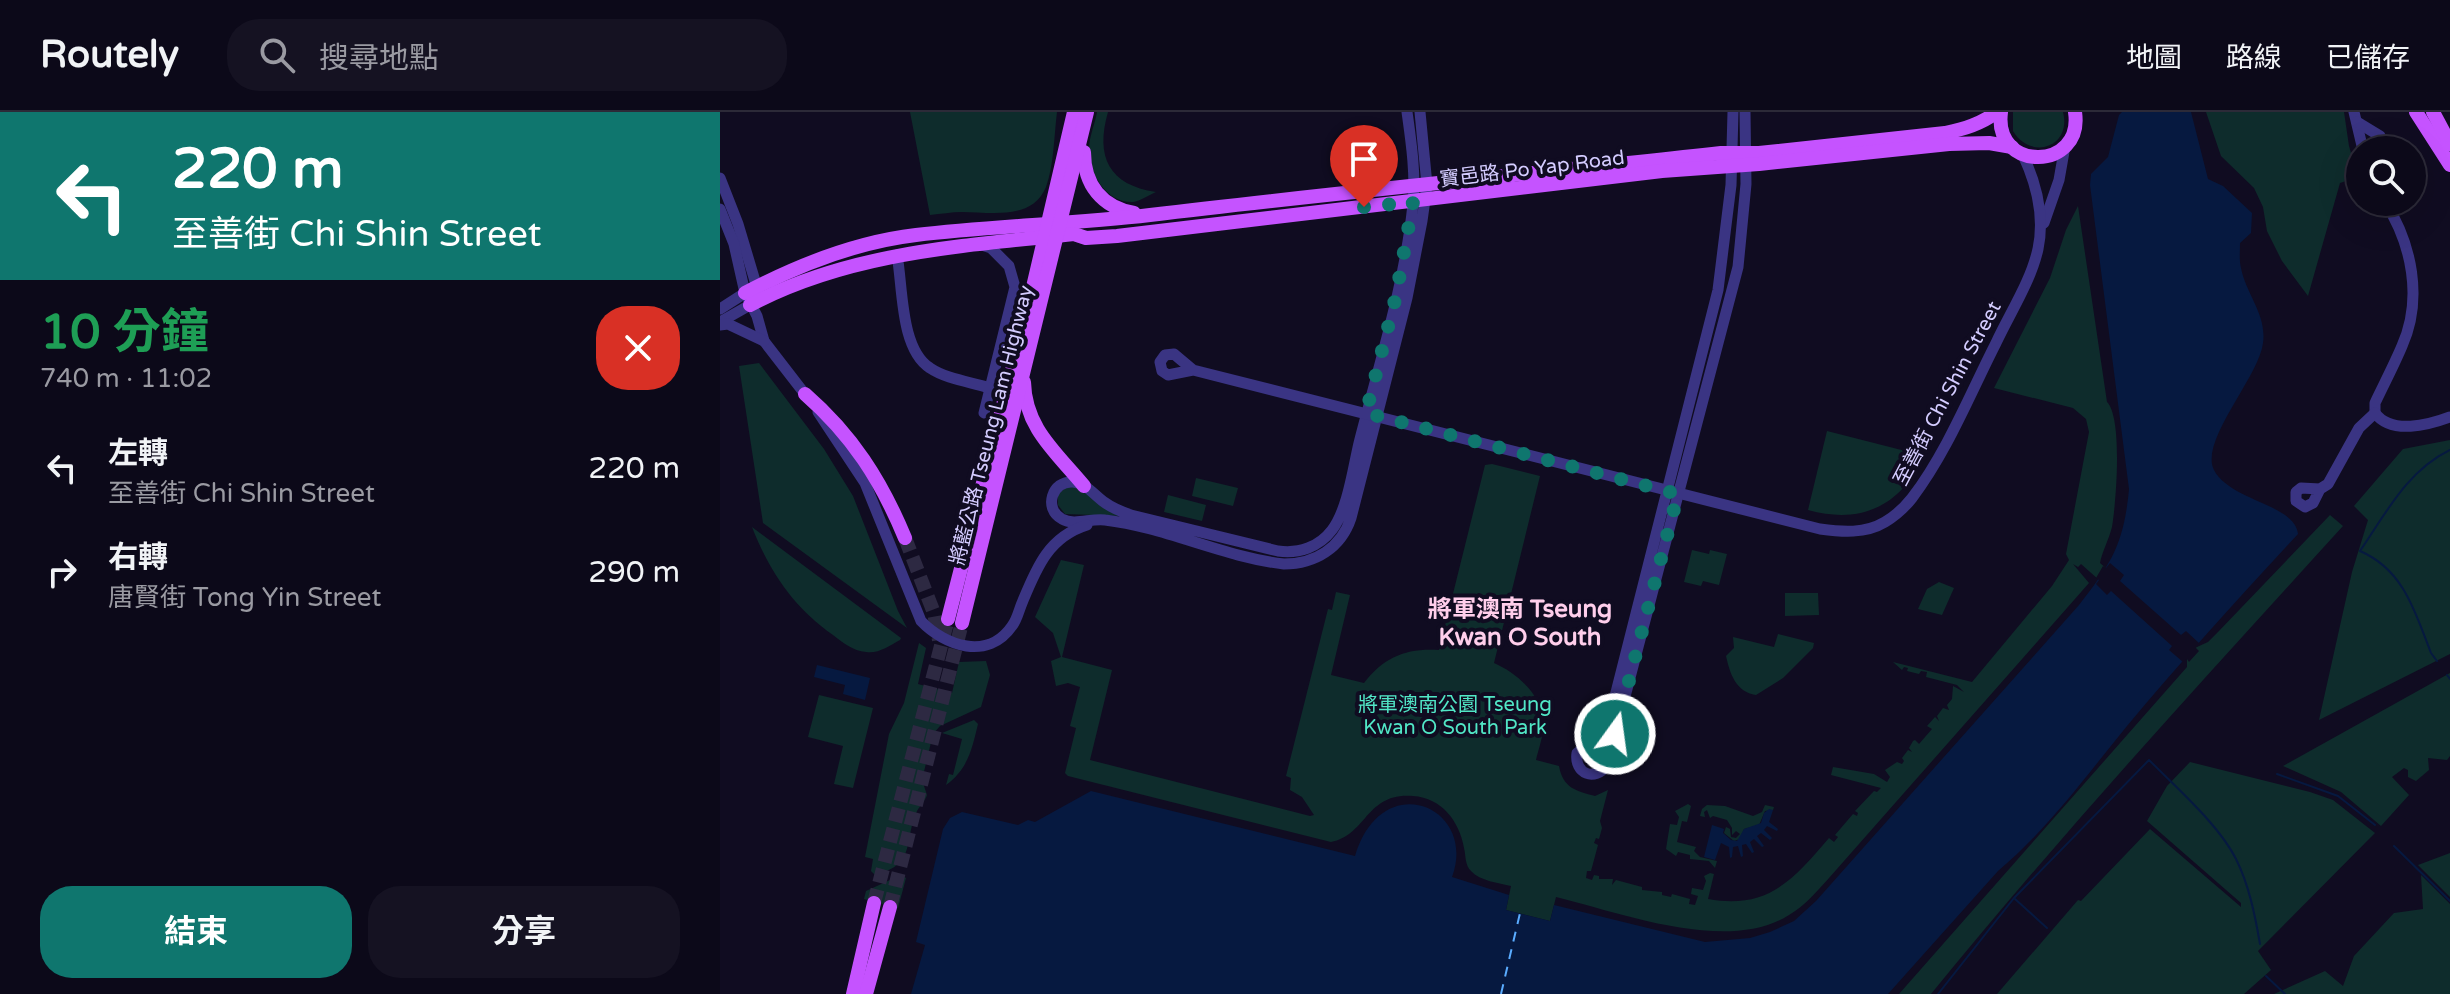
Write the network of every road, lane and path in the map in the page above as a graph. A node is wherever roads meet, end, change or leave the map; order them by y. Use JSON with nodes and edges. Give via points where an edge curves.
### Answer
{"nodes":[{"id":1,"x":1074,"y":112,"type":"edge"},
{"id":2,"x":1088,"y":112,"type":"edge"},
{"id":3,"x":1407,"y":112,"type":"edge"},
{"id":4,"x":1420,"y":112,"type":"edge"},
{"id":5,"x":1733,"y":112,"type":"edge"},
{"id":6,"x":1745,"y":112,"type":"edge"},
{"id":7,"x":1999,"y":112,"type":"edge"},
{"id":8,"x":2087,"y":112,"type":"edge"},
{"id":9,"x":2416,"y":112,"type":"edge"},
{"id":10,"x":2433,"y":112,"type":"edge"},
{"id":11,"x":2356,"y":117,"type":"edge"},
{"id":12,"x":2075,"y":119,"type":"edge"},
{"id":13,"x":2380,"y":136,"type":"edge"},
{"id":14,"x":2450,"y":144,"type":"edge"},
{"id":15,"x":2065,"y":146,"type":"junction"},
{"id":16,"x":2017,"y":151,"type":"junction"},
{"id":17,"x":1740,"y":159,"type":"junction"},
{"id":18,"x":2450,"y":165,"type":"edge"},
{"id":19,"x":720,"y":178,"type":"edge"},
{"id":20,"x":1421,"y":185,"type":"junction"},
{"id":21,"x":1419,"y":201,"type":"junction"},
{"id":22,"x":720,"y":209,"type":"edge"},
{"id":23,"x":1148,"y":215,"type":"junction"},
{"id":24,"x":2392,"y":216,"type":"edge"},
{"id":25,"x":1054,"y":233,"type":"junction"},
{"id":26,"x":2040,"y":233,"type":"junction"},
{"id":27,"x":978,"y":244,"type":"junction"},
{"id":28,"x":1723,"y":254,"type":"junction"},
{"id":29,"x":897,"y":255,"type":"junction"},
{"id":30,"x":1738,"y":267,"type":"junction"},
{"id":31,"x":753,"y":296,"type":"junction"},
{"id":32,"x":720,"y":309,"type":"edge"},
{"id":33,"x":720,"y":323,"type":"edge"},
{"id":34,"x":764,"y":341,"type":"junction"},
{"id":35,"x":1193,"y":370,"type":"dead end"},
{"id":36,"x":1025,"y":373,"type":"junction"},
{"id":37,"x":990,"y":388,"type":"junction"},
{"id":38,"x":805,"y":394,"type":"junction"},
{"id":39,"x":984,"y":413,"type":"dead end"},
{"id":40,"x":2375,"y":413,"type":"junction"},
{"id":41,"x":1372,"y":414,"type":"junction"},
{"id":42,"x":2449,"y":417,"type":"edge"},
{"id":43,"x":1084,"y":486,"type":"junction"},
{"id":44,"x":2320,"y":489,"type":"dead end"},
{"id":45,"x":1672,"y":492,"type":"junction"},
{"id":46,"x":1110,"y":521,"type":"junction"},
{"id":47,"x":905,"y":538,"type":"tunnel mouth"},
{"id":48,"x":874,"y":903,"type":"tunnel mouth"},
{"id":49,"x":890,"y":907,"type":"tunnel mouth"},
{"id":50,"x":853,"y":994,"type":"edge"},
{"id":51,"x":866,"y":994,"type":"edge"}],
"edges":[{"from":1,"to":25,"type":"main road"},
{"from":2,"to":23,"type":"main road","via":[[1084,161],[1090,184],[1111,205]]},
{"from":2,"to":25,"type":"main road"},
{"from":3,"to":20,"type":"street"},
{"from":4,"to":20,"type":"street"},
{"from":5,"to":17,"type":"street"},
{"from":6,"to":17,"type":"street"},
{"from":7,"to":16,"type":"main road","name":"寶邑路 Po Yap Road","via":[[2001,130]]},
{"from":7,"to":17,"type":"main road","name":"寶邑路 Po Yap Road","via":[[1945,133]]},
{"from":8,"to":12,"type":"main road"},
{"from":9,"to":18,"type":"main road"},
{"from":10,"to":14,"type":"main road"},
{"from":11,"to":13,"type":"street"},
{"from":12,"to":15,"type":"main road"},
{"from":15,"to":16,"type":"main road","name":"寶邑路 Po Yap Road","via":[[2046,157]]},
{"from":15,"to":26,"type":"street","name":"至善街 Chi Shin Street"},
{"from":16,"to":17,"type":"main road","name":"寶邑路 Po Yap Road","via":[[1989,143],[1949,144]]},
{"from":16,"to":26,"type":"street","name":"至善街 Chi Shin Street","via":[[2034,179]]},
{"from":17,"to":20,"type":"main road","name":"寶邑路 Po Yap Road"},
{"from":17,"to":21,"type":"main road","name":"寶邑路 Po Yap Road"},
{"from":17,"to":28,"type":"street"},
{"from":17,"to":30,"type":"street"},
{"from":19,"to":31,"type":"street","via":[[738,224]]},
{"from":20,"to":21,"type":"street"},
{"from":20,"to":23,"type":"main road","name":"寶邑路 Po Yap Road"},
{"from":21,"to":25,"type":"main road","name":"寶邑路 Po Yap Road","via":[[1086,238]]},
{"from":21,"to":41,"type":"street"},
{"from":22,"to":31,"type":"street"},
{"from":23,"to":25,"type":"main road","name":"寶邑路 Po Yap Road"},
{"from":24,"to":40,"type":"street","via":[[2406,245],[2412,284],[2408,328]]},
{"from":25,"to":27,"type":"main road"},
{"from":25,"to":31,"type":"main road","via":[[915,235],[872,244],[814,261]]},
{"from":25,"to":36,"type":"main road","name":"將藍公路 Tseung Lam Highway"},
{"from":25,"to":36,"type":"main road","name":"將藍公路 Tseung Lam Highway","via":[[955,621]]},
{"from":26,"to":45,"type":"street","name":"至善街 Chi Shin Street","via":[[2022,291],[1937,458],[1910,501],[1884,523],[1845,532],[1820,529]]},
{"from":27,"to":29,"type":"main road"},
{"from":27,"to":37,"type":"street","via":[[1005,261],[1015,287]]},
{"from":28,"to":30,"type":"street"},
{"from":28,"to":45,"type":"street"},
{"from":29,"to":31,"type":"main road"},
{"from":29,"to":37,"type":"street","via":[[917,356],[930,368]]},
{"from":30,"to":45,"type":"street"},
{"from":31,"to":32,"type":"street"},
{"from":31,"to":33,"type":"street"},
{"from":31,"to":34,"type":"street"},
{"from":33,"to":34,"type":"street"},
{"from":34,"to":38,"type":"street"},
{"from":35,"to":41,"type":"street","name":"至善街 Chi Shin Street"},
{"from":36,"to":43,"type":"main road","via":[[1028,413],[1035,427]]},
{"from":37,"to":39,"type":"street"},
{"from":38,"to":46,"type":"street","via":[[865,483],[921,621],[950,643],[972,647],[1000,637],[1012,626],[1037,568],[1054,544],[1078,528]]},
{"from":38,"to":47,"type":"main road","via":[[835,420],[874,474]]},
{"from":40,"to":42,"type":"street","via":[[2404,426]]},
{"from":40,"to":44,"type":"street","via":[[2359,428],[2328,484]]},
{"from":41,"to":43,"type":"street","via":[[1338,520],[1327,536],[1304,550],[1278,551],[1139,518],[1110,506]]},
{"from":41,"to":45,"type":"street","name":"至善街 Chi Shin Street"},
{"from":41,"to":46,"type":"street","via":[[1349,525],[1335,545],[1315,558],[1276,563]]},
{"from":43,"to":46,"type":"street","via":[[1067,482],[1055,489],[1055,513],[1068,522]]},
{"from":45,"to":45,"type":"street","via":[[1607,765],[1599,774],[1586,774],[1577,765],[1577,753],[1609,720]]},
{"from":48,"to":50,"type":"main road"},
{"from":49,"to":51,"type":"main road"}]}
